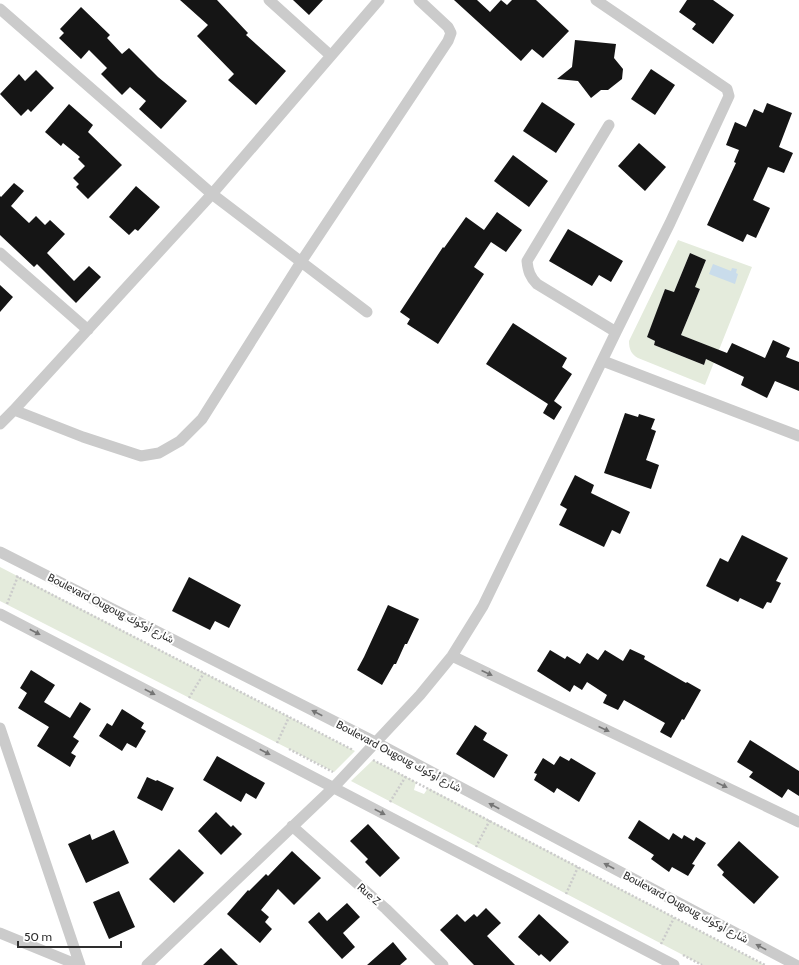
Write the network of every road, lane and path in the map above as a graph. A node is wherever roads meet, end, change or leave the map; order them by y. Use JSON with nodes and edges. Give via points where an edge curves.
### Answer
{"nodes":[{"id":1,"x":269,"y":0,"type":"edge"},
{"id":2,"x":379,"y":0,"type":"edge"},
{"id":3,"x":419,"y":0,"type":"edge"},
{"id":4,"x":596,"y":0,"type":"edge"},
{"id":5,"x":0,"y":9,"type":"edge"},
{"id":6,"x":330,"y":55,"type":"junction"},
{"id":7,"x":610,"y":125,"type":"dead end"},
{"id":8,"x":212,"y":194,"type":"junction"},
{"id":9,"x":0,"y":253,"type":"edge"},
{"id":10,"x":301,"y":262,"type":"junction"},
{"id":11,"x":367,"y":312,"type":"dead end"},
{"id":12,"x":88,"y":330,"type":"junction"},
{"id":13,"x":616,"y":332,"type":"junction"},
{"id":14,"x":603,"y":361,"type":"junction"},
{"id":15,"x":14,"y":410,"type":"junction"},
{"id":16,"x":0,"y":424,"type":"edge"},
{"id":17,"x":799,"y":436,"type":"edge"},
{"id":18,"x":0,"y":552,"type":"edge"},
{"id":19,"x":12,"y":573,"type":"dead end"},
{"id":20,"x":18,"y":576,"type":"junction"},
{"id":21,"x":7,"y":604,"type":"dead end"},
{"id":22,"x":0,"y":614,"type":"edge"},
{"id":23,"x":452,"y":656,"type":"junction"},
{"id":24,"x":204,"y":673,"type":"junction"},
{"id":25,"x":189,"y":698,"type":"dead end"},
{"id":26,"x":290,"y":717,"type":"junction"},
{"id":27,"x":0,"y":728,"type":"edge"},
{"id":28,"x":375,"y":742,"type":"junction"},
{"id":29,"x":276,"y":743,"type":"dead end"},
{"id":30,"x":355,"y":751,"type":"dead end"},
{"id":31,"x":368,"y":765,"type":"dead end"},
{"id":32,"x":406,"y":776,"type":"junction"},
{"id":33,"x":333,"y":788,"type":"junction"},
{"id":34,"x":383,"y":798,"type":"dead end"},
{"id":35,"x":390,"y":802,"type":"junction"},
{"id":36,"x":396,"y":805,"type":"dead end"},
{"id":37,"x":490,"y":820,"type":"junction"},
{"id":38,"x":799,"y":822,"type":"edge"},
{"id":39,"x":292,"y":826,"type":"junction"},
{"id":40,"x":483,"y":851,"type":"dead end"},
{"id":41,"x":578,"y":867,"type":"junction"},
{"id":42,"x":559,"y":891,"type":"dead end"},
{"id":43,"x":674,"y":918,"type":"junction"},
{"id":44,"x":0,"y":932,"type":"edge"},
{"id":45,"x":668,"y":947,"type":"dead end"},
{"id":46,"x":681,"y":954,"type":"dead end"},
{"id":47,"x":155,"y":963,"type":"edge"},
{"id":48,"x":79,"y":965,"type":"edge"},
{"id":49,"x":443,"y":965,"type":"edge"},
{"id":50,"x":674,"y":965,"type":"edge"},
{"id":51,"x":702,"y":965,"type":"edge"},
{"id":52,"x":763,"y":965,"type":"edge"},
{"id":53,"x":796,"y":965,"type":"edge"}],
"edges":[{"from":1,"to":6,"type":"street"},
{"from":2,"to":6,"type":"street"},
{"from":3,"to":10,"type":"street","via":[[448,27],[451,33],[448,41]]},
{"from":4,"to":13,"type":"street","via":[[727,88],[729,96]]},
{"from":5,"to":8,"type":"street"},
{"from":6,"to":8,"type":"street"},
{"from":7,"to":13,"type":"street","via":[[527,261],[527,270],[537,284]]},
{"from":8,"to":10,"type":"street"},
{"from":8,"to":12,"type":"street"},
{"from":9,"to":12,"type":"street"},
{"from":10,"to":11,"type":"street"},
{"from":10,"to":15,"type":"street","via":[[202,419],[180,441],[159,453],[141,456],[82,437]]},
{"from":12,"to":15,"type":"street"},
{"from":13,"to":14,"type":"street"},
{"from":14,"to":17,"type":"street"},
{"from":14,"to":23,"type":"street","via":[[483,606]]},
{"from":15,"to":16,"type":"street"},
{"from":28,"to":18,"type":"street","name":"Boulevard Ougoug شارع أوكوك","one_way":true},
{"from":19,"to":20,"type":"path"},
{"from":20,"to":21,"type":"path"},
{"from":20,"to":24,"type":"path"},
{"from":22,"to":33,"type":"street","one_way":true},
{"from":23,"to":28,"type":"street","via":[[420,695]]},
{"from":23,"to":38,"type":"street","one_way":true},
{"from":24,"to":25,"type":"path"},
{"from":24,"to":26,"type":"path"},
{"from":26,"to":29,"type":"path"},
{"from":26,"to":30,"type":"path"},
{"from":27,"to":48,"type":"street"},
{"from":28,"to":33,"type":"street"},
{"from":53,"to":28,"type":"street","name":"Boulevard Ougoug شارع أوكوك","one_way":true},
{"from":31,"to":32,"type":"path","via":[[373,760]]},
{"from":32,"to":35,"type":"path"},
{"from":32,"to":37,"type":"path"},
{"from":33,"to":39,"type":"street"},
{"from":33,"to":50,"type":"street","one_way":true},
{"from":34,"to":35,"type":"path"},
{"from":35,"to":36,"type":"path"},
{"from":37,"to":40,"type":"path","via":[[476,847]]},
{"from":37,"to":41,"type":"path"},
{"from":39,"to":47,"type":"street"},
{"from":39,"to":49,"type":"street","name":"Rue Z","via":[[386,909]]},
{"from":41,"to":42,"type":"path","via":[[566,894]]},
{"from":41,"to":43,"type":"path"},
{"from":43,"to":45,"type":"path","via":[[661,944]]},
{"from":43,"to":52,"type":"path"},
{"from":44,"to":48,"type":"street"},
{"from":46,"to":51,"type":"path"}]}
